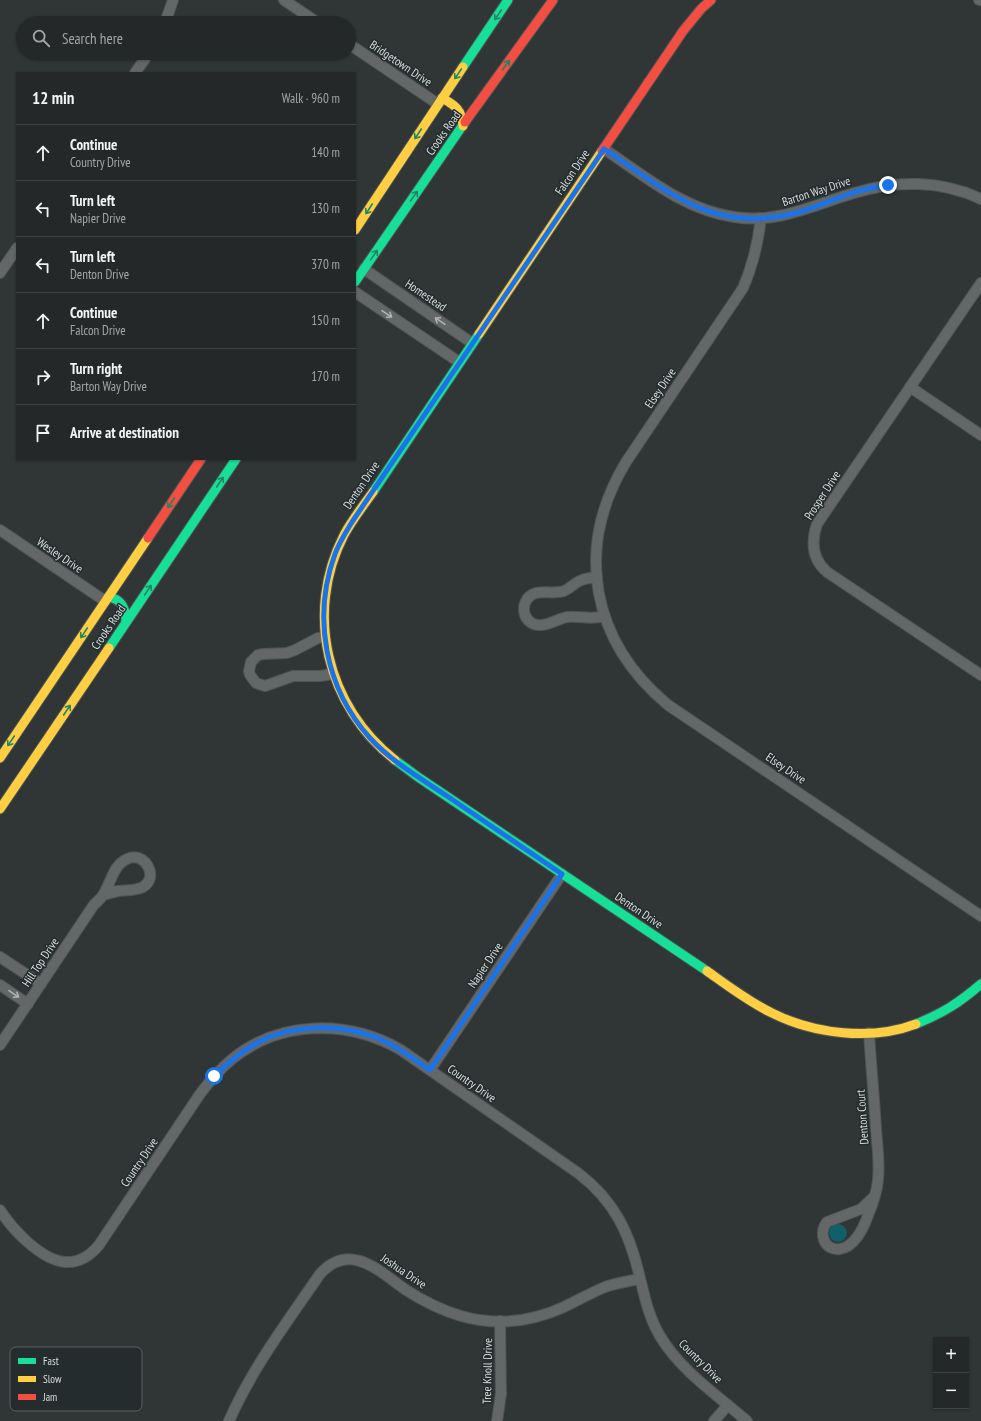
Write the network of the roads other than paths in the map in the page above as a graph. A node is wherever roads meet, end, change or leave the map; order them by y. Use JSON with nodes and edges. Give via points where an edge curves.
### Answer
{"nodes":[{"id":1,"x":173,"y":0,"type":"edge"},
{"id":2,"x":284,"y":0,"type":"edge"},
{"id":3,"x":508,"y":0,"type":"edge"},
{"id":4,"x":553,"y":0,"type":"edge"},
{"id":5,"x":711,"y":0,"type":"edge"},
{"id":6,"x":167,"y":16,"type":"edge"},
{"id":7,"x":308,"y":16,"type":"edge"},
{"id":8,"x":356,"y":48,"type":"edge"},
{"id":9,"x":144,"y":60,"type":"edge"},
{"id":10,"x":136,"y":72,"type":"edge"},
{"id":11,"x":440,"y":101,"type":"junction"},
{"id":12,"x":463,"y":126,"type":"junction"},
{"id":13,"x":604,"y":149,"type":"junction"},
{"id":14,"x":981,"y":199,"type":"edge"},
{"id":15,"x":760,"y":218,"type":"junction"},
{"id":16,"x":356,"y":228,"type":"edge"},
{"id":17,"x":16,"y":249,"type":"edge"},
{"id":18,"x":364,"y":269,"type":"junction"},
{"id":19,"x":0,"y":273,"type":"edge"},
{"id":20,"x":356,"y":281,"type":"edge"},
{"id":21,"x":981,"y":282,"type":"edge"},
{"id":22,"x":356,"y":293,"type":"edge"},
{"id":23,"x":472,"y":343,"type":"junction"},
{"id":24,"x":459,"y":362,"type":"junction"},
{"id":25,"x":910,"y":387,"type":"junction"},
{"id":26,"x":981,"y":435,"type":"edge"},
{"id":27,"x":200,"y":460,"type":"edge"},
{"id":28,"x":235,"y":460,"type":"edge"},
{"id":29,"x":0,"y":530,"type":"edge"},
{"id":30,"x":597,"y":577,"type":"junction"},
{"id":31,"x":107,"y":599,"type":"junction"},
{"id":32,"x":605,"y":616,"type":"junction"},
{"id":33,"x":126,"y":622,"type":"junction"},
{"id":34,"x":325,"y":637,"type":"junction"},
{"id":35,"x":333,"y":674,"type":"junction"},
{"id":36,"x":981,"y":675,"type":"edge"},
{"id":37,"x":0,"y":758,"type":"edge"},
{"id":38,"x":0,"y":810,"type":"edge"},
{"id":39,"x":562,"y":874,"type":"junction"},
{"id":40,"x":103,"y":895,"type":"junction"},
{"id":41,"x":981,"y":916,"type":"edge"},
{"id":42,"x":0,"y":957,"type":"edge"},
{"id":43,"x":41,"y":984,"type":"junction"},
{"id":44,"x":981,"y":984,"type":"edge"},
{"id":45,"x":0,"y":985,"type":"edge"},
{"id":46,"x":28,"y":1004,"type":"junction"},
{"id":47,"x":869,"y":1033,"type":"junction"},
{"id":48,"x":0,"y":1045,"type":"edge"},
{"id":49,"x":430,"y":1070,"type":"junction"},
{"id":50,"x":874,"y":1198,"type":"junction"},
{"id":51,"x":0,"y":1210,"type":"edge"},
{"id":52,"x":640,"y":1278,"type":"junction"},
{"id":53,"x":500,"y":1321,"type":"junction"},
{"id":54,"x":728,"y":1405,"type":"junction"},
{"id":55,"x":229,"y":1421,"type":"edge"},
{"id":56,"x":497,"y":1421,"type":"edge"},
{"id":57,"x":714,"y":1421,"type":"edge"},
{"id":58,"x":747,"y":1421,"type":"edge"}],
"edges":[{"from":1,"to":6,"type":"street"},
{"from":2,"to":7,"type":"street"},
{"from":3,"to":11,"type":"street","name":"Crooks Road","one_way":true},
{"from":12,"to":4,"type":"street","name":"Crooks Road","one_way":true},
{"from":5,"to":13,"type":"street","name":"Falcon Drive","via":[[683,31]]},
{"from":8,"to":11,"type":"street","name":"Bridgetown Drive"},
{"from":9,"to":10,"type":"street"},
{"from":11,"to":12,"type":"street","via":[[458,107],[462,112]]},
{"from":11,"to":16,"type":"street","name":"Crooks Road","one_way":true},
{"from":18,"to":12,"type":"street","name":"Crooks Road","one_way":true},
{"from":13,"to":15,"type":"street","name":"Barton Way Drive","via":[[675,197],[697,208],[734,218]]},
{"from":13,"to":23,"type":"street","name":"Falcon Drive"},
{"from":14,"to":15,"type":"street","name":"Barton Way Drive","via":[[965,192],[935,185],[888,185],[854,193],[793,214]]},
{"from":15,"to":30,"type":"street","name":"Elsey Drive","via":[[758,245],[743,288],[626,462],[611,489],[597,541]]},
{"from":17,"to":19,"type":"street"},
{"from":18,"to":20,"type":"street","name":"Crooks Road"},
{"from":23,"to":18,"type":"street","name":"Homestead","one_way":true},
{"from":21,"to":25,"type":"street","name":"Prosper Drive"},
{"from":22,"to":24,"type":"street","one_way":true},
{"from":23,"to":24,"type":"street","name":"Falcon Drive"},
{"from":24,"to":34,"type":"street","name":"Denton Drive","via":[[339,544],[326,587],[323,616]]},
{"from":25,"to":26,"type":"street"},
{"from":25,"to":36,"type":"street","name":"Prosper Drive","via":[[818,524],[814,537],[814,553],[827,572]]},
{"from":27,"to":31,"type":"street","name":"Crooks Road","one_way":true},
{"from":33,"to":28,"type":"street","name":"Crooks Road","one_way":true},
{"from":29,"to":31,"type":"street","name":"Wesley Drive"},
{"from":30,"to":32,"type":"street","name":"Elsey Drive"},
{"from":30,"to":32,"type":"street","via":[[581,580],[572,587],[555,593],[531,595],[524,604],[524,614],[530,622],[539,625],[567,617],[591,619]]},
{"from":31,"to":33,"type":"street","via":[[118,599],[125,607]]},
{"from":31,"to":37,"type":"street","name":"Crooks Road","one_way":true},
{"from":32,"to":41,"type":"street","name":"Elsey Drive","via":[[614,640],[630,666],[668,705]]},
{"from":38,"to":33,"type":"street","name":"Crooks Road","one_way":true},
{"from":34,"to":35,"type":"street","name":"Denton Drive"},
{"from":34,"to":35,"type":"street","via":[[286,653],[258,655],[251,662],[249,671],[256,683],[265,686],[293,676]]},
{"from":35,"to":39,"type":"street","name":"Denton Drive","via":[[349,710],[383,751]]},
{"from":39,"to":47,"type":"street","name":"Denton Drive","via":[[772,1013],[821,1030],[848,1034]]},
{"from":39,"to":49,"type":"street","name":"Napier Drive"},
{"from":40,"to":40,"type":"street","name":"Hill Top Drive","via":[[122,862],[132,857],[146,862],[150,873],[148,883],[144,887]]},
{"from":40,"to":43,"type":"street","name":"Hill Top Drive"},
{"from":42,"to":43,"type":"street"},
{"from":43,"to":46,"type":"street","name":"Hill Top Drive"},
{"from":44,"to":47,"type":"street","name":"Denton Drive","via":[[966,998],[937,1016],[907,1027]]},
{"from":45,"to":46,"type":"street","one_way":true},
{"from":46,"to":48,"type":"street","name":"Hill Top Drive"},
{"from":47,"to":50,"type":"street","name":"Denton Court","via":[[879,1170]]},
{"from":49,"to":51,"type":"street","name":"Country Drive","via":[[401,1050],[362,1033],[330,1028],[302,1029],[278,1035],[256,1044],[214,1076],[100,1245],[85,1258],[64,1262],[49,1257],[25,1240]]},
{"from":49,"to":52,"type":"street","name":"Country Drive","via":[[596,1188],[621,1222],[631,1244]]},
{"from":50,"to":50,"type":"street","name":"Denton Court","via":[[862,1230],[850,1244],[841,1249],[832,1248],[824,1241],[822,1232],[827,1222],[861,1209]]},
{"from":52,"to":53,"type":"street","name":"Joshua Drive","via":[[606,1287],[543,1315],[523,1320]]},
{"from":52,"to":54,"type":"street","name":"Country Drive","via":[[652,1322],[673,1355]]},
{"from":53,"to":55,"type":"street","name":"Joshua Drive","via":[[469,1318],[437,1307],[360,1260],[335,1262],[320,1274],[266,1353]]},
{"from":53,"to":56,"type":"street","name":"Tree Knoll Drive","via":[[501,1394]]},
{"from":54,"to":57,"type":"street"},
{"from":54,"to":58,"type":"street","name":"Country Drive"}]}
